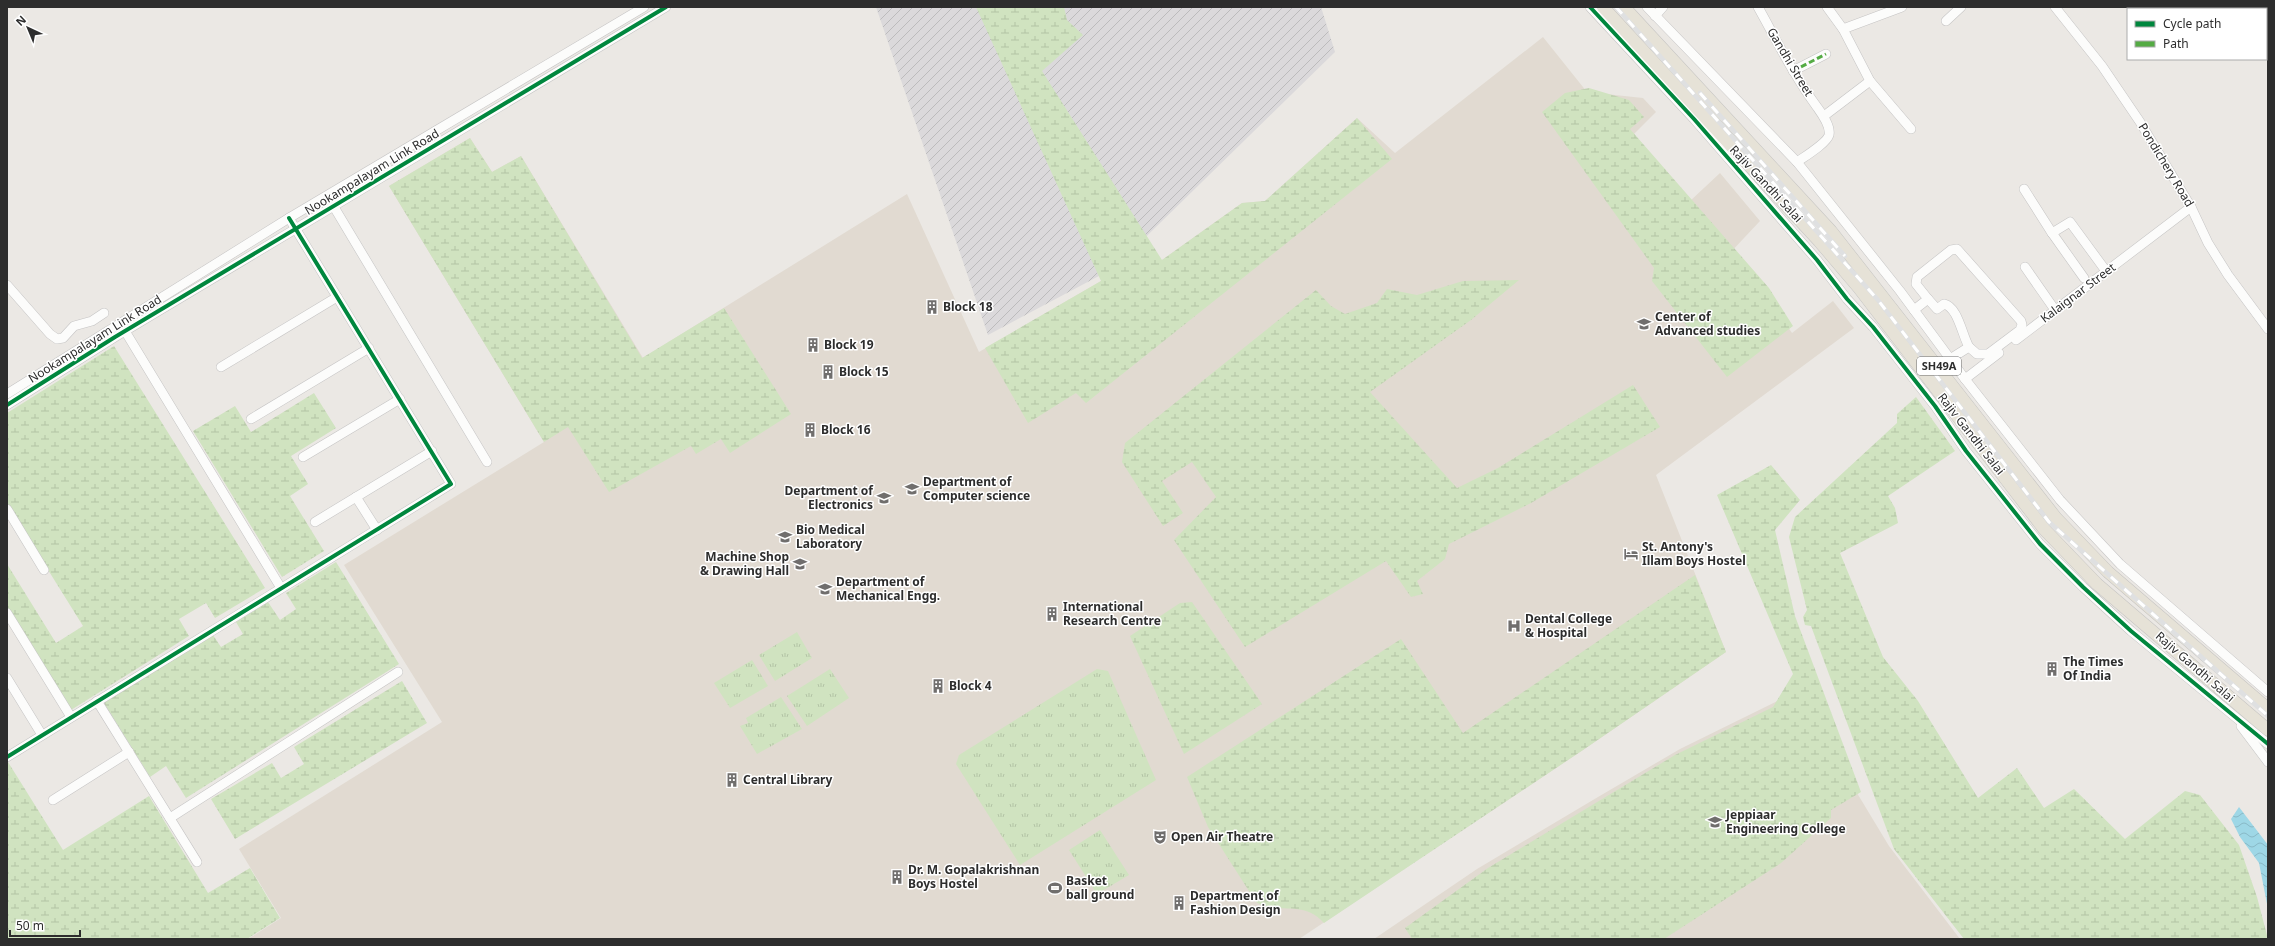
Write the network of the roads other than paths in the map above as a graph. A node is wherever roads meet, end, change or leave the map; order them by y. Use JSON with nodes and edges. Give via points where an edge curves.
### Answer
{"nodes":[{"id":1,"x":644,"y":7,"type":"edge"},
{"id":2,"x":666,"y":7,"type":"edge"},
{"id":3,"x":1590,"y":7,"type":"edge"},
{"id":4,"x":1603,"y":7,"type":"edge"},
{"id":5,"x":1624,"y":7,"type":"edge"},
{"id":6,"x":1647,"y":7,"type":"edge"},
{"id":7,"x":1663,"y":7,"type":"edge"},
{"id":8,"x":1758,"y":7,"type":"edge"},
{"id":9,"x":1827,"y":7,"type":"edge"},
{"id":10,"x":1902,"y":7,"type":"edge"},
{"id":11,"x":1960,"y":7,"type":"edge"},
{"id":12,"x":2055,"y":7,"type":"edge"},
{"id":13,"x":1655,"y":16,"type":"junction"},
{"id":14,"x":1946,"y":21,"type":"dead end"},
{"id":15,"x":1843,"y":29,"type":"junction"},
{"id":16,"x":1826,"y":54,"type":"dead end"},
{"id":17,"x":1794,"y":71,"type":"junction"},
{"id":18,"x":1870,"y":81,"type":"junction"},
{"id":19,"x":1824,"y":116,"type":"junction"},
{"id":20,"x":1911,"y":129,"type":"dead end"},
{"id":21,"x":1797,"y":162,"type":"junction"},
{"id":22,"x":2024,"y":189,"type":"dead end"},
{"id":23,"x":334,"y":207,"type":"junction"},
{"id":24,"x":2191,"y":207,"type":"junction"},
{"id":25,"x":289,"y":218,"type":"junction"},
{"id":26,"x":296,"y":230,"type":"junction"},
{"id":27,"x":2052,"y":233,"type":"junction"},
{"id":28,"x":2025,"y":267,"type":"dead end"},
{"id":29,"x":2106,"y":271,"type":"junction"},
{"id":30,"x":2084,"y":278,"type":"dead end"},
{"id":31,"x":8,"y":287,"type":"edge"},
{"id":32,"x":337,"y":297,"type":"junction"},
{"id":33,"x":1928,"y":299,"type":"junction"},
{"id":34,"x":1914,"y":310,"type":"junction"},
{"id":35,"x":2055,"y":310,"type":"junction"},
{"id":36,"x":104,"y":313,"type":"dead end"},
{"id":37,"x":2268,"y":329,"type":"edge"},
{"id":38,"x":126,"y":331,"type":"junction"},
{"id":39,"x":1969,"y":346,"type":"junction"},
{"id":40,"x":368,"y":348,"type":"junction"},
{"id":41,"x":1931,"y":356,"type":"junction"},
{"id":42,"x":1950,"y":359,"type":"junction"},
{"id":43,"x":1918,"y":365,"type":"junction"},
{"id":44,"x":221,"y":367,"type":"dead end"},
{"id":45,"x":1965,"y":379,"type":"junction"},
{"id":46,"x":9,"y":390,"type":"edge"},
{"id":47,"x":400,"y":399,"type":"junction"},
{"id":48,"x":7,"y":406,"type":"edge"},
{"id":49,"x":251,"y":419,"type":"dead end"},
{"id":50,"x":432,"y":452,"type":"junction"},
{"id":51,"x":303,"y":457,"type":"dead end"},
{"id":52,"x":487,"y":462,"type":"dead end"},
{"id":53,"x":356,"y":497,"type":"junction"},
{"id":54,"x":7,"y":509,"type":"edge"},
{"id":55,"x":315,"y":522,"type":"dead end"},
{"id":56,"x":377,"y":530,"type":"junction"},
{"id":57,"x":44,"y":570,"type":"dead end"},
{"id":58,"x":281,"y":588,"type":"junction"},
{"id":59,"x":7,"y":613,"type":"edge"},
{"id":60,"x":398,"y":672,"type":"dead end"},
{"id":61,"x":7,"y":678,"type":"edge"},
{"id":62,"x":2268,"y":692,"type":"edge"},
{"id":63,"x":97,"y":701,"type":"junction"},
{"id":64,"x":2268,"y":709,"type":"edge"},
{"id":65,"x":2232,"y":714,"type":"junction"},
{"id":66,"x":71,"y":717,"type":"junction"},
{"id":67,"x":2268,"y":730,"type":"edge"},
{"id":68,"x":42,"y":735,"type":"junction"},
{"id":69,"x":2268,"y":744,"type":"edge"},
{"id":70,"x":129,"y":752,"type":"junction"},
{"id":71,"x":7,"y":757,"type":"edge"},
{"id":72,"x":2268,"y":762,"type":"edge"},
{"id":73,"x":53,"y":800,"type":"dead end"},
{"id":74,"x":170,"y":818,"type":"junction"},
{"id":75,"x":197,"y":862,"type":"dead end"}],
"edges":[{"from":1,"to":25,"type":"street","name":"Nookampalayam Link Road"},
{"from":2,"to":23,"type":"street","name":"Nookampalayam Link Road"},
{"from":3,"to":65,"type":"street","via":[[1694,119],[1817,260],[1873,327],[2040,544],[2131,631]]},
{"from":4,"to":43,"type":"main road","name":"Rajiv Gandhi Salai","number":"SH49A","via":[[1819,241]]},
{"from":5,"to":41,"type":"main road","name":"Rajiv Gandhi Salai","number":"SH49A","via":[[1831,231]]},
{"from":6,"to":13,"type":"street"},
{"from":7,"to":13,"type":"street"},
{"from":8,"to":17,"type":"street","name":"Gandhi Street"},
{"from":9,"to":15,"type":"street"},
{"from":10,"to":15,"type":"street"},
{"from":11,"to":14,"type":"street"},
{"from":12,"to":24,"type":"street","name":"Pondichery Road","via":[[2102,66],[2140,122]]},
{"from":13,"to":21,"type":"street"},
{"from":15,"to":18,"type":"street"},
{"from":16,"to":17,"type":"street"},
{"from":17,"to":19,"type":"street","name":"Gandhi Street"},
{"from":18,"to":19,"type":"street"},
{"from":18,"to":20,"type":"street"},
{"from":19,"to":21,"type":"street","via":[[1829,129],[1828,137]]},
{"from":21,"to":34,"type":"street"},
{"from":22,"to":27,"type":"street"},
{"from":23,"to":26,"type":"street","name":"Nookampalayam Link Road"},
{"from":23,"to":52,"type":"street"},
{"from":24,"to":29,"type":"street","name":"Kalaignar Street"},
{"from":24,"to":37,"type":"street","name":"Pondichery Road","via":[[2208,243],[2228,275]]},
{"from":25,"to":26,"type":"street"},
{"from":25,"to":46,"type":"street","name":"Nookampalayam Link Road"},
{"from":26,"to":32,"type":"street"},
{"from":26,"to":38,"type":"street","name":"Nookampalayam Link Road"},
{"from":27,"to":29,"type":"street","via":[[2070,222]]},
{"from":27,"to":30,"type":"street"},
{"from":28,"to":35,"type":"street"},
{"from":29,"to":35,"type":"street","name":"Kalaignar Street"},
{"from":31,"to":36,"type":"street","via":[[57,339],[63,338],[74,326],[92,321]]},
{"from":32,"to":40,"type":"street"},
{"from":32,"to":44,"type":"street"},
{"from":33,"to":34,"type":"street"},
{"from":33,"to":39,"type":"street","via":[[1937,309],[1944,304],[1948,306],[1960,322],[1962,334]]},
{"from":33,"to":39,"type":"street","via":[[1916,284],[1917,277],[1951,250],[1960,250],[2022,325],[2020,330],[1988,354],[1977,354]]},
{"from":34,"to":42,"type":"street"},
{"from":35,"to":45,"type":"street","name":"Kalaignar Street"},
{"from":38,"to":48,"type":"street","name":"Nookampalayam Link Road"},
{"from":38,"to":58,"type":"street"},
{"from":39,"to":42,"type":"street"},
{"from":40,"to":47,"type":"street"},
{"from":40,"to":49,"type":"street"},
{"from":41,"to":43,"type":"main road"},
{"from":41,"to":64,"type":"main road","name":"Rajiv Gandhi Salai","number":"SH49A","via":[[2062,524],[2108,572]]},
{"from":42,"to":45,"type":"street"},
{"from":43,"to":67,"type":"main road","name":"Rajiv Gandhi Salai","number":"SH49A","via":[[2044,529],[2097,584]]},
{"from":45,"to":62,"type":"street","via":[[2060,500],[2120,564]]},
{"from":47,"to":50,"type":"street"},
{"from":47,"to":51,"type":"street"},
{"from":50,"to":53,"type":"street"},
{"from":50,"to":56,"type":"street","via":[[451,484]]},
{"from":53,"to":55,"type":"street"},
{"from":53,"to":56,"type":"street"},
{"from":54,"to":57,"type":"street"},
{"from":56,"to":58,"type":"street"},
{"from":58,"to":63,"type":"street"},
{"from":59,"to":66,"type":"street"},
{"from":60,"to":74,"type":"street"},
{"from":61,"to":68,"type":"street"},
{"from":63,"to":66,"type":"street"},
{"from":63,"to":70,"type":"street"},
{"from":65,"to":69,"type":"street"},
{"from":65,"to":72,"type":"street"},
{"from":66,"to":68,"type":"street"},
{"from":68,"to":71,"type":"street"},
{"from":70,"to":73,"type":"street"},
{"from":70,"to":74,"type":"street"},
{"from":74,"to":75,"type":"street"}]}
